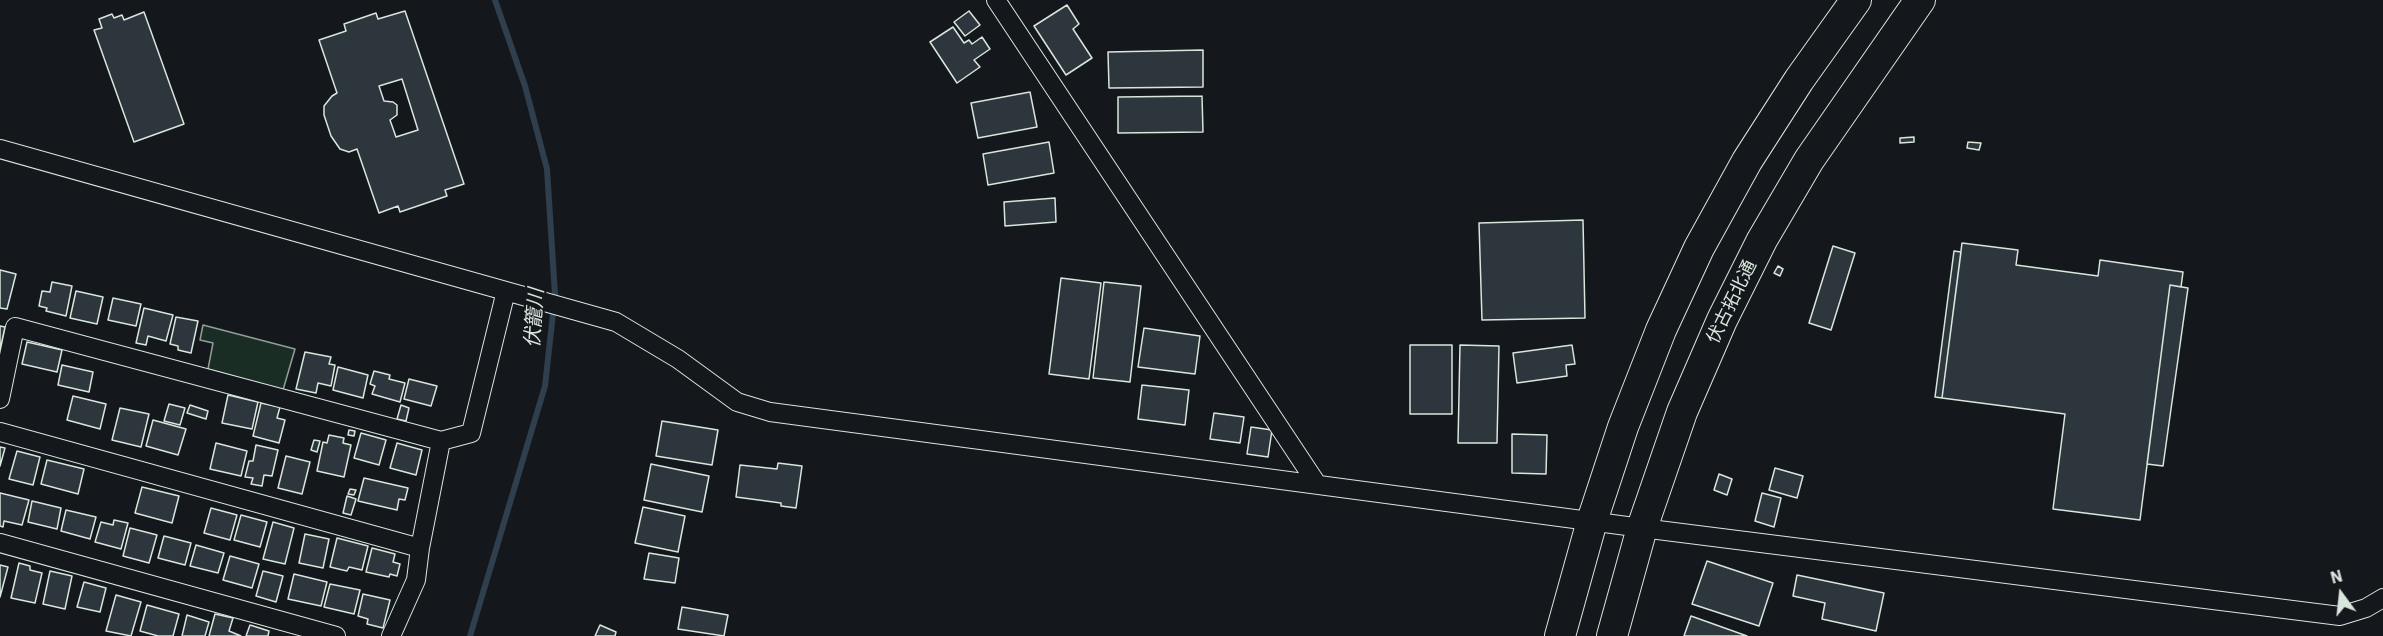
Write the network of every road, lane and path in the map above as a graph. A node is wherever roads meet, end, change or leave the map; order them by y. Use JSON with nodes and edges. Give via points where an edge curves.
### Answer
{"nodes":[{"id":1,"x":996,"y":0,"type":"edge"},
{"id":2,"x":1856,"y":0,"type":"edge"},
{"id":3,"x":1920,"y":0,"type":"edge"},
{"id":4,"x":0,"y":149,"type":"edge"},
{"id":5,"x":512,"y":293,"type":"junction"},
{"id":6,"x":0,"y":399,"type":"edge"},
{"id":7,"x":0,"y":432,"type":"edge"},
{"id":8,"x":441,"y":441,"type":"junction"},
{"id":9,"x":1317,"y":484,"type":"junction"},
{"id":10,"x":1592,"y":521,"type":"junction"},
{"id":11,"x":1642,"y":528,"type":"junction"},
{"id":12,"x":0,"y":543,"type":"edge"},
{"id":13,"x":420,"y":548,"type":"junction"},
{"id":14,"x":2383,"y":598,"type":"edge"},
{"id":15,"x":336,"y":636,"type":"edge"},
{"id":16,"x":391,"y":636,"type":"edge"},
{"id":17,"x":1560,"y":636,"type":"edge"},
{"id":18,"x":1612,"y":636,"type":"edge"}],
"edges":[{"from":1,"to":9,"type":"street"},
{"from":2,"to":10,"type":"main road","via":[[1754,151],[1699,248],[1661,330]]},
{"from":3,"to":11,"type":"main road","name":"伏古拓北通","via":[[1809,160],[1762,240],[1682,412]]},
{"from":4,"to":5,"type":"street"},
{"from":5,"to":8,"type":"street","via":[[471,433]]},
{"from":5,"to":9,"type":"street","via":[[616,322],[678,359],[737,402],[770,412]]},
{"from":6,"to":8,"type":"street","via":[[15,327]]},
{"from":7,"to":13,"type":"street"},
{"from":8,"to":13,"type":"street"},
{"from":9,"to":10,"type":"street"},
{"from":10,"to":11,"type":"street"},
{"from":10,"to":17,"type":"main road"},
{"from":11,"to":14,"type":"street","via":[[2340,616]]},
{"from":11,"to":18,"type":"main road","name":"伏古拓北通"},
{"from":12,"to":15,"type":"street"},
{"from":13,"to":16,"type":"street","via":[[416,580]]}]}
